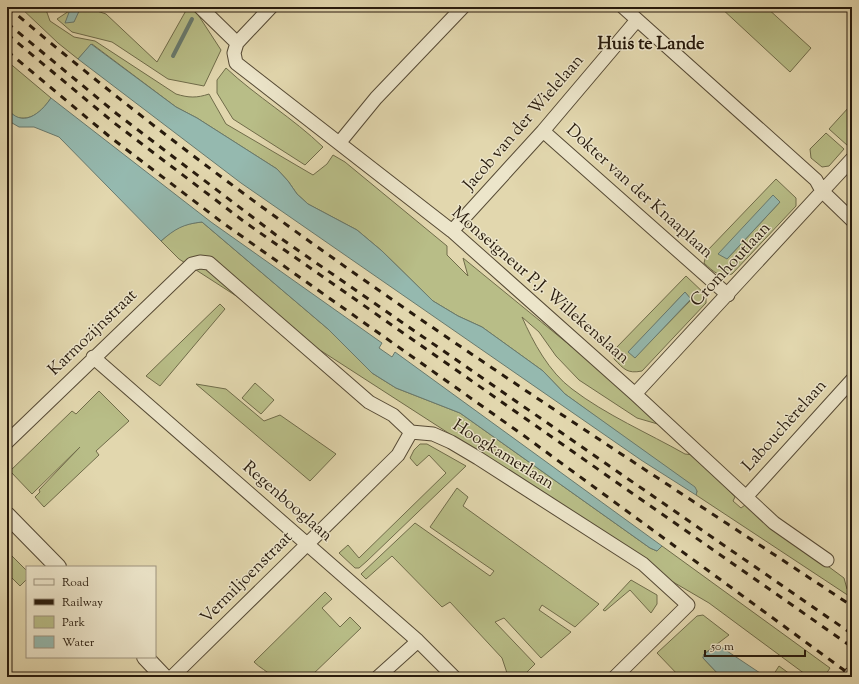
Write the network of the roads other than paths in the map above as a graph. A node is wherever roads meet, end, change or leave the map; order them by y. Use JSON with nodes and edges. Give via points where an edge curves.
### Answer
{"nodes":[{"id":1,"x":200,"y":7,"type":"edge"},
{"id":2,"x":271,"y":7,"type":"edge"},
{"id":3,"x":463,"y":7,"type":"edge"},
{"id":4,"x":623,"y":7,"type":"edge"},
{"id":5,"x":637,"y":20,"type":"junction"},
{"id":6,"x":237,"y":43,"type":"junction"},
{"id":7,"x":543,"y":131,"type":"junction"},
{"id":8,"x":340,"y":142,"type":"junction"},
{"id":9,"x":852,"y":159,"type":"edge"},
{"id":10,"x":822,"y":191,"type":"junction"},
{"id":11,"x":852,"y":220,"type":"edge"},
{"id":12,"x":452,"y":231,"type":"junction"},
{"id":13,"x":728,"y":295,"type":"junction"},
{"id":14,"x":93,"y":357,"type":"junction"},
{"id":15,"x":852,"y":380,"type":"edge"},
{"id":16,"x":635,"y":394,"type":"junction"},
{"id":17,"x":411,"y":432,"type":"junction"},
{"id":18,"x":7,"y":442,"type":"edge"},
{"id":19,"x":746,"y":497,"type":"junction"},
{"id":20,"x":7,"y":515,"type":"edge"},
{"id":21,"x":307,"y":544,"type":"junction"},
{"id":22,"x":827,"y":560,"type":"dead end"},
{"id":23,"x":57,"y":566,"type":"edge"},
{"id":24,"x":418,"y":641,"type":"junction"},
{"id":25,"x":146,"y":658,"type":"edge"},
{"id":26,"x":164,"y":677,"type":"edge"},
{"id":27,"x":172,"y":677,"type":"edge"},
{"id":28,"x":378,"y":677,"type":"edge"},
{"id":29,"x":454,"y":677,"type":"edge"},
{"id":30,"x":615,"y":677,"type":"edge"}],
"edges":[{"from":1,"to":6,"type":"street"},
{"from":2,"to":6,"type":"street"},
{"from":3,"to":8,"type":"street","via":[[376,98]]},
{"from":4,"to":5,"type":"street"},
{"from":5,"to":7,"type":"street","name":"Jacob van der Wielelaan"},
{"from":5,"to":10,"type":"street","via":[[816,180]]},
{"from":6,"to":8,"type":"street","name":"Monseigneur P.J. Willekenslaan","via":[[234,53],[236,62]]},
{"from":7,"to":12,"type":"street","name":"Jacob van der Wielelaan"},
{"from":7,"to":13,"type":"street","name":"Dokter van der Knaaplaan"},
{"from":8,"to":12,"type":"street","name":"Monseigneur P.J. Willekenslaan"},
{"from":9,"to":10,"type":"street","name":"Cromhoutlaan"},
{"from":10,"to":11,"type":"street"},
{"from":10,"to":13,"type":"street","name":"Cromhoutlaan"},
{"from":12,"to":16,"type":"street","name":"Monseigneur P.J. Willekenslaan"},
{"from":13,"to":16,"type":"street","name":"Cromhoutlaan"},
{"from":14,"to":17,"type":"street","name":"Karmozijnstraat","via":[[192,264],[209,263],[369,402],[394,415]]},
{"from":14,"to":18,"type":"street","name":"Karmozijnstraat"},
{"from":14,"to":21,"type":"street","name":"Regenbooglaan"},
{"from":15,"to":19,"type":"street","name":"Labouchèrelaan"},
{"from":16,"to":19,"type":"street","name":"Monseigneur P.J. Willekenslaan"},
{"from":17,"to":21,"type":"street","name":"Vermiljoenstraat","via":[[398,454]]},
{"from":17,"to":30,"type":"street","name":"Hoogkamerlaan","via":[[433,434],[478,458],[643,564],[688,605]]},
{"from":19,"to":22,"type":"street","name":"Monseigneur P.J. Willekenslaan","via":[[788,534]]},
{"from":20,"to":23,"type":"street"},
{"from":21,"to":24,"type":"street","name":"Regenbooglaan"},
{"from":21,"to":27,"type":"street","name":"Vermiljoenstraat"},
{"from":24,"to":28,"type":"street"},
{"from":24,"to":29,"type":"street","name":"Regenbooglaan"},
{"from":25,"to":26,"type":"street"}]}
